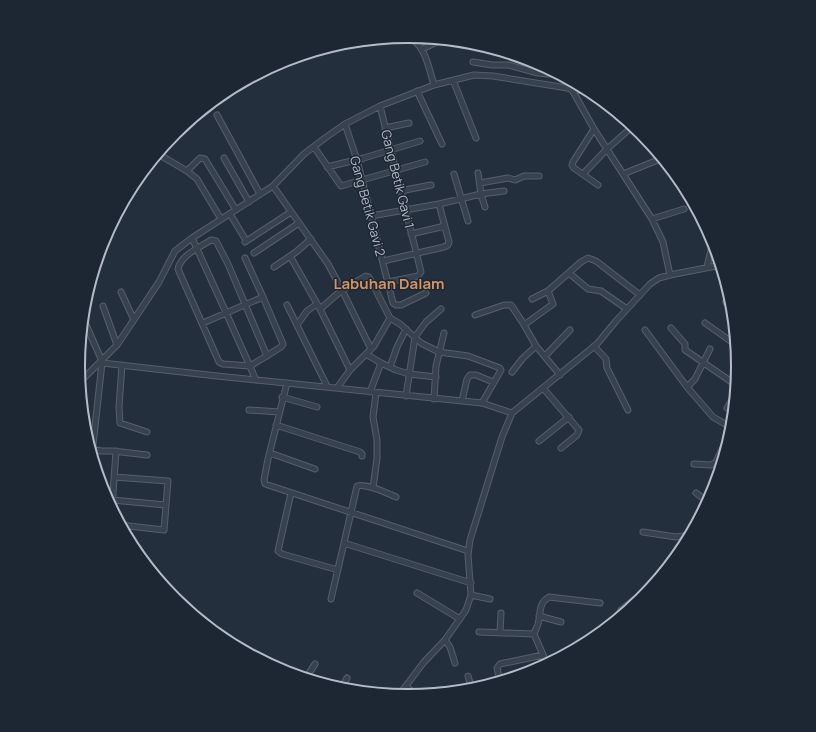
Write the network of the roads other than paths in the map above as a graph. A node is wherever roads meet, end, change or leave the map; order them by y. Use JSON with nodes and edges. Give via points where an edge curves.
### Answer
{"nodes":[{"id":1,"x":417,"y":43,"type":"edge"},
{"id":2,"x":433,"y":44,"type":"edge"},
{"id":3,"x":422,"y":49,"type":"junction"},
{"id":4,"x":473,"y":62,"type":"dead end"},
{"id":5,"x":546,"y":74,"type":"edge"},
{"id":6,"x":453,"y":80,"type":"junction"},
{"id":7,"x":434,"y":85,"type":"junction"},
{"id":8,"x":571,"y":88,"type":"junction"},
{"id":9,"x":574,"y":89,"type":"edge"},
{"id":10,"x":417,"y":91,"type":"junction"},
{"id":11,"x":380,"y":106,"type":"junction"},
{"id":12,"x":216,"y":115,"type":"dead end"},
{"id":13,"x":409,"y":123,"type":"dead end"},
{"id":14,"x":345,"y":124,"type":"junction"},
{"id":15,"x":385,"y":128,"type":"junction"},
{"id":16,"x":594,"y":129,"type":"junction"},
{"id":17,"x":628,"y":130,"type":"edge"},
{"id":18,"x":476,"y":138,"type":"dead end"},
{"id":19,"x":420,"y":141,"type":"dead end"},
{"id":20,"x":442,"y":144,"type":"dead end"},
{"id":21,"x":314,"y":147,"type":"junction"},
{"id":22,"x":607,"y":149,"type":"junction"},
{"id":23,"x":390,"y":150,"type":"junction"},
{"id":24,"x":163,"y":156,"type":"edge"},
{"id":25,"x":224,"y":158,"type":"dead end"},
{"id":26,"x":357,"y":160,"type":"junction"},
{"id":27,"x":657,"y":160,"type":"edge"},
{"id":28,"x":425,"y":162,"type":"dead end"},
{"id":29,"x":327,"y":167,"type":"junction"},
{"id":30,"x":187,"y":171,"type":"junction"},
{"id":31,"x":395,"y":171,"type":"junction"},
{"id":32,"x":478,"y":173,"type":"dead end"},
{"id":33,"x":584,"y":173,"type":"junction"},
{"id":34,"x":454,"y":174,"type":"dead end"},
{"id":35,"x":623,"y":174,"type":"junction"},
{"id":36,"x":539,"y":176,"type":"dead end"},
{"id":37,"x":362,"y":180,"type":"junction"},
{"id":38,"x":480,"y":184,"type":"junction"},
{"id":39,"x":430,"y":185,"type":"dead end"},
{"id":40,"x":598,"y":185,"type":"dead end"},
{"id":41,"x":273,"y":186,"type":"junction"},
{"id":42,"x":400,"y":191,"type":"junction"},
{"id":43,"x":504,"y":192,"type":"dead end"},
{"id":44,"x":260,"y":194,"type":"junction"},
{"id":45,"x":481,"y":194,"type":"junction"},
{"id":46,"x":460,"y":199,"type":"junction"},
{"id":47,"x":249,"y":202,"type":"junction"},
{"id":48,"x":439,"y":204,"type":"junction"},
{"id":49,"x":485,"y":207,"type":"dead end"},
{"id":50,"x":236,"y":210,"type":"junction"},
{"id":51,"x":405,"y":210,"type":"junction"},
{"id":52,"x":684,"y":210,"type":"dead end"},
{"id":53,"x":292,"y":212,"type":"junction"},
{"id":54,"x":230,"y":214,"type":"junction"},
{"id":55,"x":371,"y":216,"type":"junction"},
{"id":56,"x":221,"y":219,"type":"junction"},
{"id":57,"x":652,"y":219,"type":"junction"},
{"id":58,"x":468,"y":221,"type":"dead end"},
{"id":59,"x":299,"y":223,"type":"junction"},
{"id":60,"x":445,"y":226,"type":"junction"},
{"id":61,"x":411,"y":234,"type":"junction"},
{"id":62,"x":192,"y":238,"type":"junction"},
{"id":63,"x":311,"y":239,"type":"junction"},
{"id":64,"x":197,"y":249,"type":"junction"},
{"id":65,"x":254,"y":252,"type":"dead end"},
{"id":66,"x":415,"y":253,"type":"junction"},
{"id":67,"x":710,"y":253,"type":"edge"},
{"id":68,"x":290,"y":256,"type":"junction"},
{"id":69,"x":245,"y":258,"type":"dead end"},
{"id":70,"x":382,"y":261,"type":"junction"},
{"id":71,"x":715,"y":266,"type":"edge"},
{"id":72,"x":274,"y":267,"type":"dead end"},
{"id":73,"x":707,"y":268,"type":"junction"},
{"id":74,"x":569,"y":273,"type":"junction"},
{"id":75,"x":670,"y":275,"type":"junction"},
{"id":76,"x":388,"y":282,"type":"junction"},
{"id":77,"x":342,"y":290,"type":"junction"},
{"id":78,"x":548,"y":291,"type":"junction"},
{"id":79,"x":121,"y":292,"type":"dead end"},
{"id":80,"x":426,"y":293,"type":"dead end"},
{"id":81,"x":640,"y":295,"type":"junction"},
{"id":82,"x":263,"y":297,"type":"junction"},
{"id":83,"x":532,"y":299,"type":"dead end"},
{"id":84,"x":288,"y":305,"type":"dead end"},
{"id":85,"x":103,"y":306,"type":"dead end"},
{"id":86,"x":245,"y":306,"type":"junction"},
{"id":87,"x":319,"y":306,"type":"junction"},
{"id":88,"x":440,"y":309,"type":"dead end"},
{"id":89,"x":627,"y":309,"type":"junction"},
{"id":90,"x":227,"y":314,"type":"junction"},
{"id":91,"x":475,"y":315,"type":"dead end"},
{"id":92,"x":390,"y":318,"type":"junction"},
{"id":93,"x":134,"y":320,"type":"junction"},
{"id":94,"x":705,"y":323,"type":"dead end"},
{"id":95,"x":203,"y":324,"type":"junction"},
{"id":96,"x":297,"y":325,"type":"junction"},
{"id":97,"x":524,"y":325,"type":"junction"},
{"id":98,"x":406,"y":328,"type":"junction"},
{"id":99,"x":671,"y":328,"type":"dead end"},
{"id":100,"x":88,"y":329,"type":"edge"},
{"id":101,"x":570,"y":330,"type":"dead end"},
{"id":102,"x":645,"y":330,"type":"dead end"},
{"id":103,"x":444,"y":334,"type":"dead end"},
{"id":104,"x":415,"y":337,"type":"junction"},
{"id":105,"x":730,"y":340,"type":"edge"},
{"id":106,"x":117,"y":345,"type":"junction"},
{"id":107,"x":536,"y":346,"type":"junction"},
{"id":108,"x":594,"y":346,"type":"junction"},
{"id":109,"x":371,"y":349,"type":"junction"},
{"id":110,"x":710,"y":349,"type":"dead end"},
{"id":111,"x":439,"y":352,"type":"junction"},
{"id":112,"x":366,"y":354,"type":"junction"},
{"id":113,"x":267,"y":356,"type":"junction"},
{"id":114,"x":545,"y":356,"type":"junction"},
{"id":115,"x":102,"y":362,"type":"junction"},
{"id":116,"x":381,"y":363,"type":"junction"},
{"id":117,"x":703,"y":363,"type":"junction"},
{"id":118,"x":122,"y":365,"type":"junction"},
{"id":119,"x":250,"y":366,"type":"junction"},
{"id":120,"x":390,"y":367,"type":"junction"},
{"id":121,"x":350,"y":370,"type":"junction"},
{"id":122,"x":512,"y":372,"type":"dead end"},
{"id":123,"x":409,"y":374,"type":"junction"},
{"id":124,"x":560,"y":375,"type":"junction"},
{"id":125,"x":85,"y":376,"type":"edge"},
{"id":126,"x":436,"y":377,"type":"junction"},
{"id":127,"x":256,"y":380,"type":"junction"},
{"id":128,"x":494,"y":382,"type":"junction"},
{"id":129,"x":730,"y":382,"type":"edge"},
{"id":130,"x":286,"y":383,"type":"junction"},
{"id":131,"x":327,"y":386,"type":"junction"},
{"id":132,"x":687,"y":387,"type":"junction"},
{"id":133,"x":337,"y":388,"type":"junction"},
{"id":134,"x":543,"y":388,"type":"junction"},
{"id":135,"x":370,"y":392,"type":"junction"},
{"id":136,"x":376,"y":393,"type":"junction"},
{"id":137,"x":406,"y":396,"type":"junction"},
{"id":138,"x":282,"y":397,"type":"junction"},
{"id":139,"x":434,"y":399,"type":"junction"},
{"id":140,"x":462,"y":401,"type":"junction"},
{"id":141,"x":482,"y":403,"type":"junction"},
{"id":142,"x":317,"y":407,"type":"dead end"},
{"id":143,"x":249,"y":410,"type":"dead end"},
{"id":144,"x":628,"y":410,"type":"dead end"},
{"id":145,"x":279,"y":412,"type":"junction"},
{"id":146,"x":512,"y":413,"type":"junction"},
{"id":147,"x":569,"y":417,"type":"junction"},
{"id":148,"x":276,"y":425,"type":"junction"},
{"id":149,"x":726,"y":425,"type":"edge"},
{"id":150,"x":148,"y":432,"type":"dead end"},
{"id":151,"x":93,"y":438,"type":"edge"},
{"id":152,"x":539,"y":441,"type":"dead end"},
{"id":153,"x":561,"y":448,"type":"dead end"},
{"id":154,"x":116,"y":451,"type":"junction"},
{"id":155,"x":96,"y":452,"type":"edge"},
{"id":156,"x":270,"y":453,"type":"junction"},
{"id":157,"x":147,"y":455,"type":"dead end"},
{"id":158,"x":362,"y":456,"type":"dead end"},
{"id":159,"x":717,"y":460,"type":"edge"},
{"id":160,"x":694,"y":464,"type":"dead end"},
{"id":161,"x":315,"y":468,"type":"dead end"},
{"id":162,"x":114,"y":477,"type":"junction"},
{"id":163,"x":372,"y":488,"type":"junction"},
{"id":164,"x":291,"y":493,"type":"junction"},
{"id":165,"x":696,"y":493,"type":"dead end"},
{"id":166,"x":112,"y":496,"type":"edge"},
{"id":167,"x":396,"y":497,"type":"dead end"},
{"id":168,"x":703,"y":498,"type":"edge"},
{"id":169,"x":114,"y":500,"type":"edge"},
{"id":170,"x":166,"y":505,"type":"junction"},
{"id":171,"x":351,"y":512,"type":"junction"},
{"id":172,"x":127,"y":526,"type":"edge"},
{"id":173,"x":643,"y":532,"type":"dead end"},
{"id":174,"x":682,"y":537,"type":"edge"},
{"id":175,"x":344,"y":543,"type":"junction"},
{"id":176,"x":468,"y":551,"type":"junction"},
{"id":177,"x":338,"y":570,"type":"junction"},
{"id":178,"x":471,"y":583,"type":"junction"},
{"id":179,"x":417,"y":594,"type":"dead end"},
{"id":180,"x":472,"y":595,"type":"junction"},
{"id":181,"x":331,"y":599,"type":"dead end"},
{"id":182,"x":490,"y":599,"type":"dead end"},
{"id":183,"x":600,"y":603,"type":"dead end"},
{"id":184,"x":501,"y":613,"type":"dead end"},
{"id":185,"x":539,"y":616,"type":"junction"},
{"id":186,"x":460,"y":619,"type":"junction"},
{"id":187,"x":561,"y":622,"type":"dead end"},
{"id":188,"x":479,"y":632,"type":"dead end"},
{"id":189,"x":500,"y":633,"type":"junction"},
{"id":190,"x":534,"y":634,"type":"junction"},
{"id":191,"x":445,"y":640,"type":"junction"},
{"id":192,"x":543,"y":656,"type":"junction"},
{"id":193,"x":544,"y":659,"type":"edge"},
{"id":194,"x":455,"y":663,"type":"dead end"},
{"id":195,"x":314,"y":664,"type":"dead end"},
{"id":196,"x":309,"y":673,"type":"edge"},
{"id":197,"x":468,"y":676,"type":"dead end"},
{"id":198,"x":499,"y":676,"type":"edge"},
{"id":199,"x":347,"y":678,"type":"dead end"},
{"id":200,"x":344,"y":683,"type":"edge"},
{"id":201,"x":470,"y":683,"type":"edge"},
{"id":202,"x":406,"y":686,"type":"junction"},
{"id":203,"x":404,"y":689,"type":"edge"},
{"id":204,"x":409,"y":689,"type":"edge"}],
"edges":[{"from":1,"to":3,"type":"street"},
{"from":2,"to":3,"type":"street"},
{"from":3,"to":7,"type":"street"},
{"from":4,"to":5,"type":"street","via":[[508,65]]},
{"from":6,"to":7,"type":"street"},
{"from":6,"to":8,"type":"street","via":[[480,75]]},
{"from":6,"to":18,"type":"street"},
{"from":7,"to":10,"type":"street"},
{"from":8,"to":9,"type":"street"},
{"from":8,"to":16,"type":"street"},
{"from":10,"to":11,"type":"street"},
{"from":10,"to":20,"type":"street"},
{"from":11,"to":14,"type":"street"},
{"from":11,"to":15,"type":"street","name":"Gang Betik Gavi 1"},
{"from":12,"to":44,"type":"street"},
{"from":13,"to":15,"type":"street"},
{"from":14,"to":21,"type":"street"},
{"from":14,"to":26,"type":"street","name":"Gang Betik Gavi 2"},
{"from":15,"to":23,"type":"street","name":"Gang Betik Gavi 1"},
{"from":16,"to":22,"type":"street"},
{"from":16,"to":33,"type":"street","via":[[572,165]]},
{"from":17,"to":22,"type":"street"},
{"from":19,"to":23,"type":"street"},
{"from":21,"to":29,"type":"street"},
{"from":21,"to":41,"type":"street","via":[[295,162]]},
{"from":22,"to":33,"type":"street"},
{"from":22,"to":35,"type":"street"},
{"from":23,"to":26,"type":"street"},
{"from":23,"to":31,"type":"street","name":"Gang Betik Gavi 1"},
{"from":24,"to":30,"type":"street"},
{"from":25,"to":47,"type":"street"},
{"from":26,"to":29,"type":"street"},
{"from":26,"to":37,"type":"street","name":"Gang Betik Gavi 2"},
{"from":27,"to":35,"type":"street"},
{"from":28,"to":31,"type":"street"},
{"from":29,"to":37,"type":"street","via":[[341,186]]},
{"from":30,"to":50,"type":"street","via":[[200,158],[205,159]]},
{"from":30,"to":56,"type":"street","via":[[197,179]]},
{"from":31,"to":37,"type":"street"},
{"from":31,"to":42,"type":"street","name":"Gang Betik Gavi 1"},
{"from":32,"to":38,"type":"street"},
{"from":33,"to":40,"type":"street"},
{"from":34,"to":46,"type":"street"},
{"from":35,"to":57,"type":"street"},
{"from":36,"to":38,"type":"street","via":[[526,176],[515,180],[508,178]]},
{"from":37,"to":55,"type":"street","name":"Gang Betik Gavi 2"},
{"from":38,"to":45,"type":"street"},
{"from":39,"to":42,"type":"street"},
{"from":41,"to":44,"type":"street"},
{"from":41,"to":53,"type":"street"},
{"from":42,"to":51,"type":"street","name":"Gang Betik Gavi 1"},
{"from":43,"to":45,"type":"street"},
{"from":44,"to":47,"type":"street"},
{"from":45,"to":46,"type":"street"},
{"from":45,"to":49,"type":"street"},
{"from":46,"to":48,"type":"street"},
{"from":46,"to":58,"type":"street"},
{"from":47,"to":50,"type":"street"},
{"from":48,"to":51,"type":"street"},
{"from":48,"to":60,"type":"street"},
{"from":50,"to":54,"type":"street"},
{"from":51,"to":55,"type":"street"},
{"from":51,"to":61,"type":"street","name":"Gang Betik Gavi 1"},
{"from":52,"to":57,"type":"street"},
{"from":53,"to":54,"type":"street","via":[[245,240]]},
{"from":53,"to":59,"type":"street"},
{"from":54,"to":56,"type":"street"},
{"from":55,"to":70,"type":"street","name":"Gang Betik Gavi 2"},
{"from":56,"to":62,"type":"street"},
{"from":57,"to":75,"type":"street","via":[[663,242]]},
{"from":59,"to":63,"type":"street"},
{"from":59,"to":65,"type":"street"},
{"from":60,"to":61,"type":"street"},
{"from":60,"to":66,"type":"street","via":[[448,245]]},
{"from":61,"to":66,"type":"street","name":"Gang Betik Gavi 1"},
{"from":62,"to":64,"type":"street"},
{"from":62,"to":93,"type":"street","via":[[175,251],[159,282]]},
{"from":63,"to":68,"type":"street"},
{"from":63,"to":77,"type":"street"},
{"from":64,"to":86,"type":"street","via":[[211,240],[216,241]]},
{"from":64,"to":90,"type":"street"},
{"from":64,"to":95,"type":"street","via":[[186,256],[178,267]]},
{"from":66,"to":70,"type":"street"},
{"from":66,"to":76,"type":"street","name":"Gang Betik Gavi 1","via":[[419,275]]},
{"from":67,"to":73,"type":"street"},
{"from":68,"to":72,"type":"street"},
{"from":68,"to":87,"type":"street"},
{"from":69,"to":82,"type":"street"},
{"from":70,"to":76,"type":"street","name":"Gang Betik Gavi 2"},
{"from":71,"to":73,"type":"street"},
{"from":73,"to":75,"type":"street"},
{"from":74,"to":78,"type":"street"},
{"from":74,"to":81,"type":"street","via":[[585,259],[591,259]]},
{"from":74,"to":89,"type":"street","via":[[588,289],[601,291]]},
{"from":75,"to":81,"type":"street","via":[[650,284]]},
{"from":76,"to":80,"type":"street","name":"Gang Betik Gavi 2","via":[[396,305]]},
{"from":77,"to":87,"type":"street"},
{"from":77,"to":92,"type":"street","via":[[366,276],[369,277]]},
{"from":77,"to":109,"type":"street"},
{"from":78,"to":83,"type":"street"},
{"from":78,"to":97,"type":"street","via":[[553,304]]},
{"from":79,"to":93,"type":"street"},
{"from":81,"to":89,"type":"street"},
{"from":82,"to":86,"type":"street"},
{"from":82,"to":113,"type":"street","via":[[283,342],[281,347]]},
{"from":84,"to":96,"type":"street"},
{"from":85,"to":106,"type":"street"},
{"from":86,"to":90,"type":"street"},
{"from":86,"to":113,"type":"street"},
{"from":87,"to":96,"type":"street","via":[[307,311]]},
{"from":87,"to":121,"type":"street"},
{"from":88,"to":104,"type":"street","via":[[420,328]]},
{"from":89,"to":108,"type":"street"},
{"from":90,"to":95,"type":"street"},
{"from":90,"to":119,"type":"street"},
{"from":91,"to":97,"type":"street","via":[[509,304]]},
{"from":92,"to":98,"type":"street"},
{"from":92,"to":109,"type":"street"},
{"from":93,"to":106,"type":"street"},
{"from":94,"to":105,"type":"street"},
{"from":95,"to":119,"type":"street","via":[[221,364]]},
{"from":96,"to":131,"type":"street"},
{"from":97,"to":107,"type":"street"},
{"from":98,"to":104,"type":"street"},
{"from":98,"to":120,"type":"street"},
{"from":99,"to":117,"type":"street","via":[[685,344],[685,350]]},
{"from":100,"to":115,"type":"street"},
{"from":101,"to":114,"type":"street"},
{"from":102,"to":132,"type":"street"},
{"from":103,"to":111,"type":"street"},
{"from":104,"to":111,"type":"street"},
{"from":104,"to":123,"type":"street"},
{"from":106,"to":115,"type":"street"},
{"from":107,"to":114,"type":"street"},
{"from":107,"to":122,"type":"street"},
{"from":108,"to":124,"type":"street"},
{"from":108,"to":144,"type":"street","via":[[606,360],[607,368]]},
{"from":109,"to":112,"type":"street"},
{"from":110,"to":117,"type":"street"},
{"from":111,"to":126,"type":"street"},
{"from":111,"to":128,"type":"street","via":[[468,356],[500,368]]},
{"from":112,"to":116,"type":"street"},
{"from":112,"to":121,"type":"street"},
{"from":113,"to":119,"type":"street"},
{"from":114,"to":124,"type":"street"},
{"from":115,"to":118,"type":"street"},
{"from":115,"to":125,"type":"street"},
{"from":115,"to":151,"type":"street"},
{"from":116,"to":120,"type":"street"},
{"from":116,"to":135,"type":"street"},
{"from":117,"to":129,"type":"street"},
{"from":117,"to":132,"type":"street"},
{"from":118,"to":127,"type":"street"},
{"from":118,"to":150,"type":"street","via":[[120,423]]},
{"from":119,"to":127,"type":"street"},
{"from":120,"to":123,"type":"street"},
{"from":121,"to":133,"type":"street"},
{"from":123,"to":126,"type":"street"},
{"from":123,"to":137,"type":"street"},
{"from":124,"to":134,"type":"street"},
{"from":126,"to":139,"type":"street"},
{"from":127,"to":130,"type":"street"},
{"from":128,"to":140,"type":"street","via":[[470,375]]},
{"from":128,"to":141,"type":"street"},
{"from":130,"to":131,"type":"street"},
{"from":130,"to":138,"type":"street"},
{"from":131,"to":133,"type":"street"},
{"from":132,"to":149,"type":"street","via":[[713,418]]},
{"from":133,"to":135,"type":"street"},
{"from":134,"to":146,"type":"street"},
{"from":134,"to":147,"type":"street"},
{"from":135,"to":136,"type":"street"},
{"from":136,"to":137,"type":"street"},
{"from":136,"to":163,"type":"street","via":[[373,417],[377,458]]},
{"from":137,"to":139,"type":"street"},
{"from":138,"to":142,"type":"street"},
{"from":138,"to":145,"type":"street"},
{"from":139,"to":140,"type":"street"},
{"from":140,"to":141,"type":"street"},
{"from":141,"to":146,"type":"street"},
{"from":143,"to":145,"type":"street"},
{"from":145,"to":148,"type":"street"},
{"from":146,"to":176,"type":"street","via":[[502,437]]},
{"from":147,"to":152,"type":"street"},
{"from":147,"to":153,"type":"street","via":[[579,432]]},
{"from":148,"to":156,"type":"street"},
{"from":148,"to":158,"type":"street","via":[[360,452]]},
{"from":154,"to":155,"type":"street"},
{"from":154,"to":157,"type":"street"},
{"from":154,"to":162,"type":"street"},
{"from":156,"to":161,"type":"street"},
{"from":156,"to":164,"type":"street","via":[[265,484]]},
{"from":159,"to":160,"type":"street","via":[[711,465]]},
{"from":162,"to":166,"type":"street"},
{"from":162,"to":170,"type":"street","via":[[168,481]]},
{"from":163,"to":167,"type":"street"},
{"from":163,"to":171,"type":"street","via":[[358,486]]},
{"from":164,"to":171,"type":"street"},
{"from":164,"to":177,"type":"street","via":[[278,551]]},
{"from":165,"to":168,"type":"street"},
{"from":169,"to":170,"type":"street"},
{"from":170,"to":172,"type":"street","via":[[164,530]]},
{"from":171,"to":175,"type":"street"},
{"from":171,"to":176,"type":"street"},
{"from":173,"to":174,"type":"street"},
{"from":175,"to":177,"type":"street"},
{"from":175,"to":178,"type":"street"},
{"from":176,"to":178,"type":"street"},
{"from":177,"to":181,"type":"street"},
{"from":178,"to":180,"type":"street"},
{"from":179,"to":186,"type":"street"},
{"from":180,"to":182,"type":"street"},
{"from":180,"to":186,"type":"street"},
{"from":183,"to":185,"type":"street","via":[[549,597],[542,603]]},
{"from":184,"to":189,"type":"street"},
{"from":185,"to":187,"type":"street"},
{"from":185,"to":190,"type":"street"},
{"from":186,"to":191,"type":"street"},
{"from":188,"to":189,"type":"street"},
{"from":189,"to":190,"type":"street"},
{"from":190,"to":192,"type":"street"},
{"from":191,"to":194,"type":"street"},
{"from":191,"to":202,"type":"street"},
{"from":192,"to":193,"type":"street"},
{"from":192,"to":198,"type":"street","via":[[500,664],[497,668]]},
{"from":195,"to":196,"type":"street"},
{"from":197,"to":201,"type":"street"},
{"from":199,"to":200,"type":"street"},
{"from":202,"to":203,"type":"street"},
{"from":202,"to":204,"type":"street"}]}
